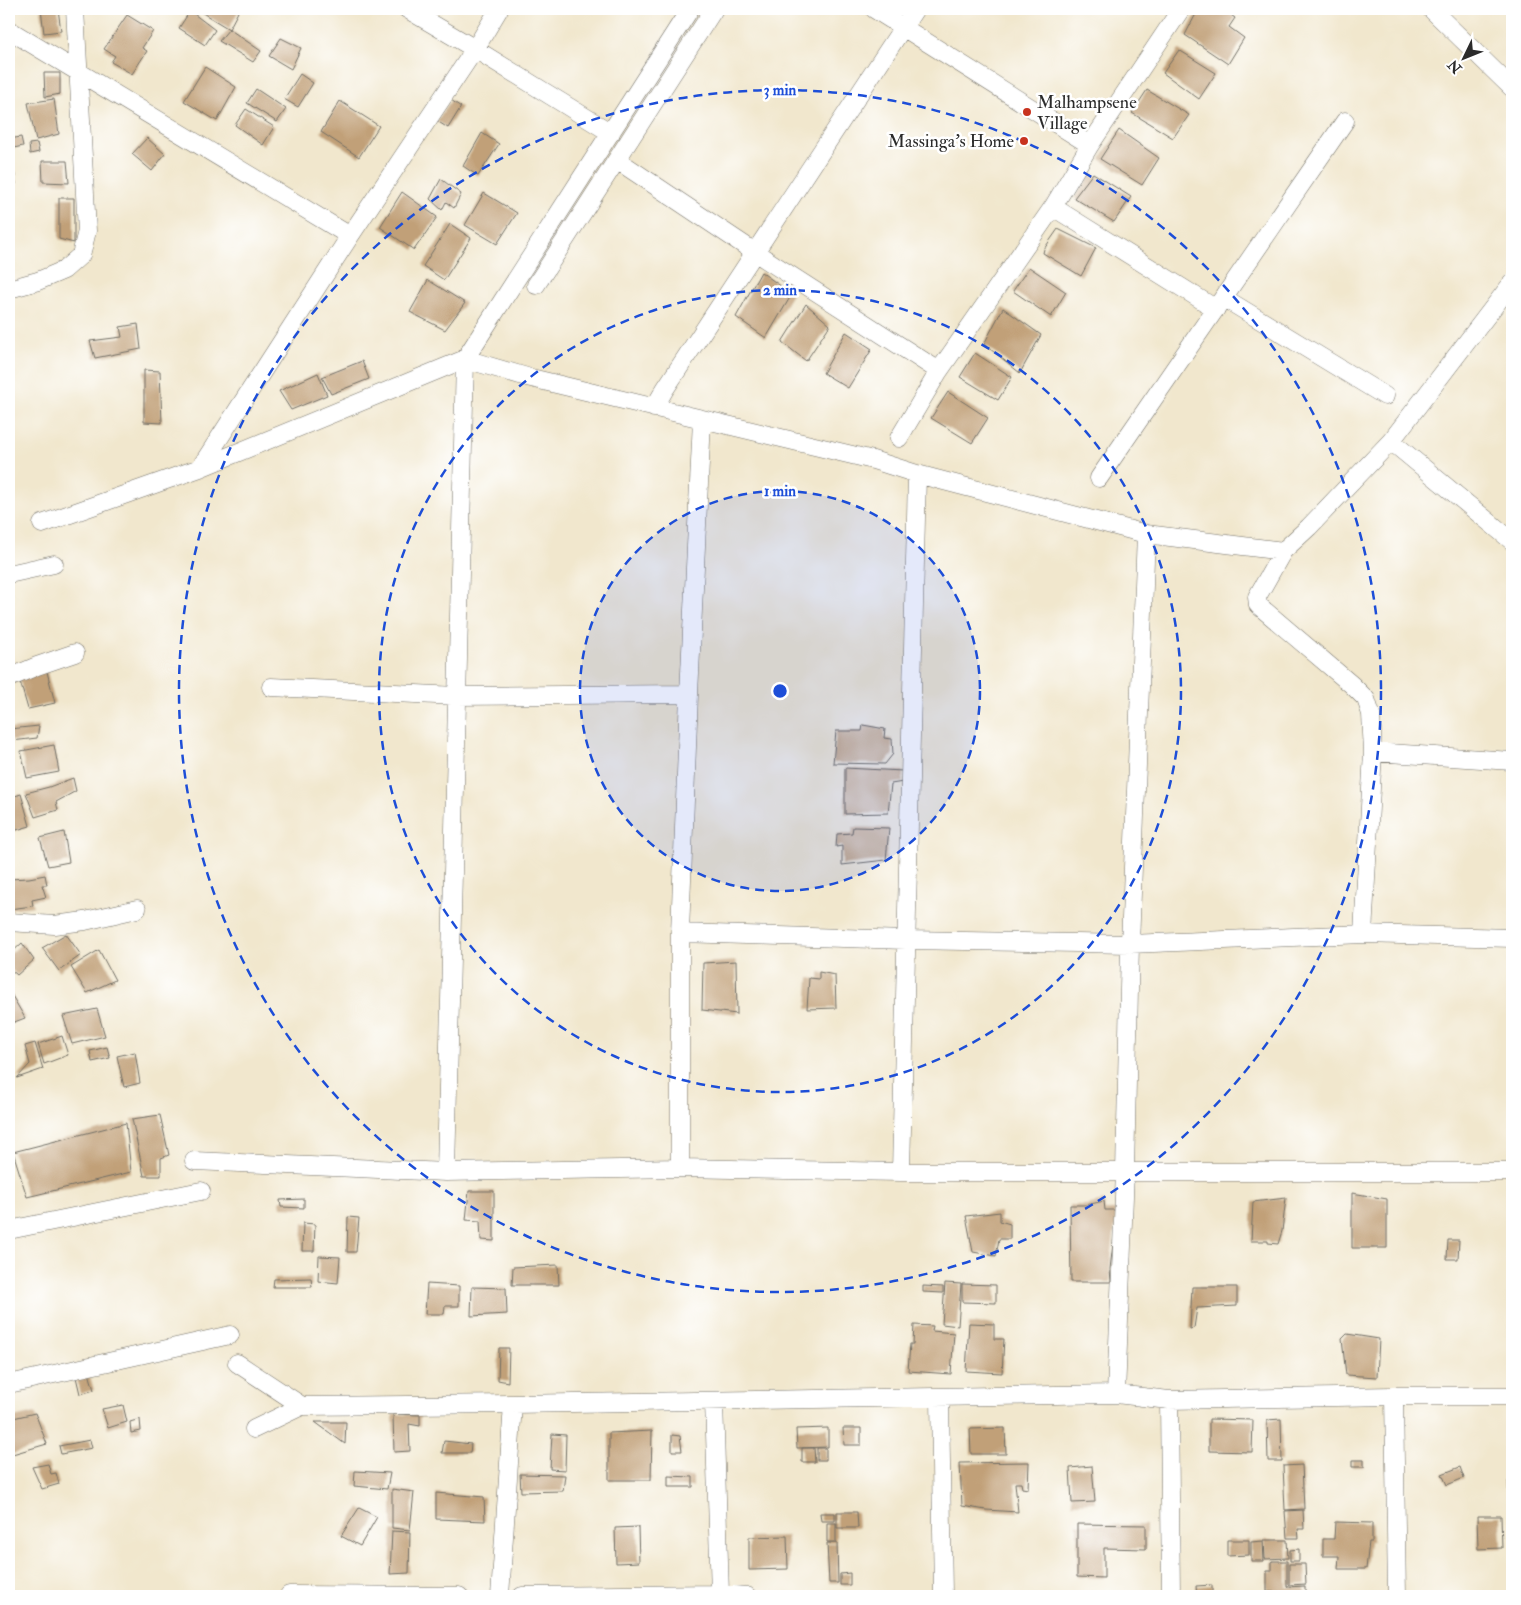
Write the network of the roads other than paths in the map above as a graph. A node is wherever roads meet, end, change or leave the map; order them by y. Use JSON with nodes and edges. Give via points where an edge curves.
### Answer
{"nodes":[{"id":1,"x":75,"y":9,"type":"edge"},
{"id":2,"x":407,"y":9,"type":"edge"},
{"id":3,"x":499,"y":9,"type":"edge"},
{"id":4,"x":690,"y":9,"type":"edge"},
{"id":5,"x":714,"y":9,"type":"edge"},
{"id":6,"x":874,"y":9,"type":"edge"},
{"id":7,"x":915,"y":9,"type":"edge"},
{"id":8,"x":1182,"y":9,"type":"edge"},
{"id":9,"x":1431,"y":9,"type":"edge"},
{"id":10,"x":903,"y":28,"type":"junction"},
{"id":11,"x":9,"y":30,"type":"edge"},
{"id":12,"x":475,"y":49,"type":"junction"},
{"id":13,"x":78,"y":70,"type":"junction"},
{"id":14,"x":1512,"y":88,"type":"edge"},
{"id":15,"x":1345,"y":121,"type":"dead end"},
{"id":16,"x":611,"y":133,"type":"junction"},
{"id":17,"x":1090,"y":145,"type":"junction"},
{"id":18,"x":617,"y":160,"type":"junction"},
{"id":19,"x":1053,"y":207,"type":"junction"},
{"id":20,"x":350,"y":236,"type":"junction"},
{"id":21,"x":756,"y":253,"type":"junction"},
{"id":22,"x":1512,"y":283,"type":"edge"},
{"id":23,"x":536,"y":285,"type":"dead end"},
{"id":24,"x":9,"y":289,"type":"edge"},
{"id":25,"x":1220,"y":304,"type":"junction"},
{"id":26,"x":465,"y":359,"type":"junction"},
{"id":27,"x":939,"y":371,"type":"junction"},
{"id":28,"x":1385,"y":396,"type":"dead end"},
{"id":29,"x":654,"y":408,"type":"junction"},
{"id":30,"x":702,"y":420,"type":"junction"},
{"id":31,"x":899,"y":438,"type":"dead end"},
{"id":32,"x":1391,"y":441,"type":"junction"},
{"id":33,"x":200,"y":468,"type":"junction"},
{"id":34,"x":917,"y":474,"type":"junction"},
{"id":35,"x":1099,"y":478,"type":"dead end"},
{"id":36,"x":42,"y":524,"type":"dead end"},
{"id":37,"x":1146,"y":534,"type":"junction"},
{"id":38,"x":1512,"y":541,"type":"edge"},
{"id":39,"x":1283,"y":551,"type":"junction"},
{"id":40,"x":54,"y":564,"type":"dead end"},
{"id":41,"x":9,"y":574,"type":"edge"},
{"id":42,"x":75,"y":653,"type":"dead end"},
{"id":43,"x":9,"y":678,"type":"edge"},
{"id":44,"x":271,"y":687,"type":"dead end"},
{"id":45,"x":689,"y":694,"type":"junction"},
{"id":46,"x":457,"y":696,"type":"junction"},
{"id":47,"x":1372,"y":752,"type":"junction"},
{"id":48,"x":1512,"y":761,"type":"edge"},
{"id":49,"x":137,"y":910,"type":"dead end"},
{"id":50,"x":9,"y":922,"type":"edge"},
{"id":51,"x":680,"y":932,"type":"junction"},
{"id":52,"x":1363,"y":934,"type":"junction"},
{"id":53,"x":1512,"y":938,"type":"edge"},
{"id":54,"x":906,"y":940,"type":"junction"},
{"id":55,"x":1130,"y":944,"type":"junction"},
{"id":56,"x":194,"y":1161,"type":"dead end"},
{"id":57,"x":680,"y":1168,"type":"junction"},
{"id":58,"x":446,"y":1172,"type":"junction"},
{"id":59,"x":901,"y":1172,"type":"junction"},
{"id":60,"x":1125,"y":1172,"type":"junction"},
{"id":61,"x":1512,"y":1172,"type":"edge"},
{"id":62,"x":201,"y":1192,"type":"dead end"},
{"id":63,"x":9,"y":1230,"type":"edge"},
{"id":64,"x":230,"y":1335,"type":"dead end"},
{"id":65,"x":237,"y":1363,"type":"dead end"},
{"id":66,"x":9,"y":1384,"type":"edge"},
{"id":67,"x":1116,"y":1394,"type":"junction"},
{"id":68,"x":1394,"y":1396,"type":"junction"},
{"id":69,"x":1512,"y":1396,"type":"edge"},
{"id":70,"x":940,"y":1397,"type":"junction"},
{"id":71,"x":1169,"y":1400,"type":"junction"},
{"id":72,"x":714,"y":1401,"type":"junction"},
{"id":73,"x":513,"y":1404,"type":"junction"},
{"id":74,"x":302,"y":1406,"type":"junction"},
{"id":75,"x":254,"y":1430,"type":"dead end"},
{"id":76,"x":720,"y":1594,"type":"junction"},
{"id":77,"x":289,"y":1595,"type":"edge"},
{"id":78,"x":459,"y":1596,"type":"edge"},
{"id":79,"x":500,"y":1596,"type":"edge"},
{"id":80,"x":522,"y":1596,"type":"edge"},
{"id":81,"x":747,"y":1596,"type":"edge"},
{"id":82,"x":943,"y":1596,"type":"edge"},
{"id":83,"x":1171,"y":1596,"type":"edge"},
{"id":84,"x":1397,"y":1596,"type":"edge"}],
"edges":[{"from":1,"to":13,"type":"street"},
{"from":2,"to":12,"type":"street"},
{"from":3,"to":12,"type":"street"},
{"from":4,"to":16,"type":"street"},
{"from":5,"to":18,"type":"street"},
{"from":6,"to":10,"type":"street"},
{"from":7,"to":10,"type":"street"},
{"from":8,"to":17,"type":"street"},
{"from":9,"to":14,"type":"street"},
{"from":10,"to":17,"type":"street"},
{"from":10,"to":21,"type":"street"},
{"from":11,"to":13,"type":"street"},
{"from":12,"to":16,"type":"street"},
{"from":12,"to":20,"type":"street"},
{"from":13,"to":20,"type":"street"},
{"from":13,"to":24,"type":"street","via":[[87,231],[81,255],[64,270]]},
{"from":15,"to":25,"type":"street"},
{"from":16,"to":26,"type":"street"},
{"from":17,"to":19,"type":"street"},
{"from":18,"to":21,"type":"street"},
{"from":18,"to":23,"type":"street"},
{"from":19,"to":25,"type":"street"},
{"from":19,"to":27,"type":"street"},
{"from":20,"to":33,"type":"street"},
{"from":21,"to":27,"type":"street"},
{"from":21,"to":29,"type":"street"},
{"from":22,"to":32,"type":"street"},
{"from":25,"to":28,"type":"street"},
{"from":25,"to":35,"type":"street"},
{"from":26,"to":29,"type":"street"},
{"from":26,"to":33,"type":"street"},
{"from":26,"to":46,"type":"street"},
{"from":27,"to":31,"type":"street"},
{"from":29,"to":30,"type":"street"},
{"from":30,"to":34,"type":"street","via":[[873,460]]},
{"from":30,"to":45,"type":"street"},
{"from":32,"to":38,"type":"street"},
{"from":32,"to":39,"type":"street"},
{"from":33,"to":36,"type":"street"},
{"from":34,"to":37,"type":"street"},
{"from":34,"to":54,"type":"street"},
{"from":37,"to":39,"type":"street"},
{"from":37,"to":55,"type":"street"},
{"from":39,"to":47,"type":"street","via":[[1257,597],[1258,605],[1366,699],[1371,714]]},
{"from":40,"to":41,"type":"street"},
{"from":42,"to":43,"type":"street"},
{"from":44,"to":46,"type":"street"},
{"from":45,"to":46,"type":"street"},
{"from":45,"to":51,"type":"street"},
{"from":46,"to":58,"type":"street"},
{"from":47,"to":48,"type":"street"},
{"from":47,"to":52,"type":"street"},
{"from":49,"to":50,"type":"street","via":[[54,925]]},
{"from":51,"to":54,"type":"street"},
{"from":51,"to":57,"type":"street"},
{"from":52,"to":53,"type":"street"},
{"from":52,"to":55,"type":"street"},
{"from":54,"to":55,"type":"street"},
{"from":54,"to":59,"type":"street"},
{"from":55,"to":60,"type":"street"},
{"from":56,"to":58,"type":"street"},
{"from":57,"to":58,"type":"street"},
{"from":57,"to":59,"type":"street"},
{"from":59,"to":60,"type":"street"},
{"from":60,"to":61,"type":"street"},
{"from":60,"to":67,"type":"street"},
{"from":62,"to":63,"type":"street"},
{"from":64,"to":66,"type":"street"},
{"from":65,"to":74,"type":"street"},
{"from":67,"to":70,"type":"street"},
{"from":67,"to":71,"type":"street"},
{"from":68,"to":69,"type":"street"},
{"from":68,"to":71,"type":"street"},
{"from":68,"to":84,"type":"street"},
{"from":70,"to":72,"type":"street"},
{"from":70,"to":82,"type":"street"},
{"from":71,"to":83,"type":"street"},
{"from":72,"to":73,"type":"street"},
{"from":72,"to":76,"type":"street"},
{"from":73,"to":74,"type":"street"},
{"from":73,"to":79,"type":"street"},
{"from":74,"to":75,"type":"street"},
{"from":76,"to":80,"type":"street"},
{"from":76,"to":81,"type":"street"},
{"from":77,"to":78,"type":"street"}]}
